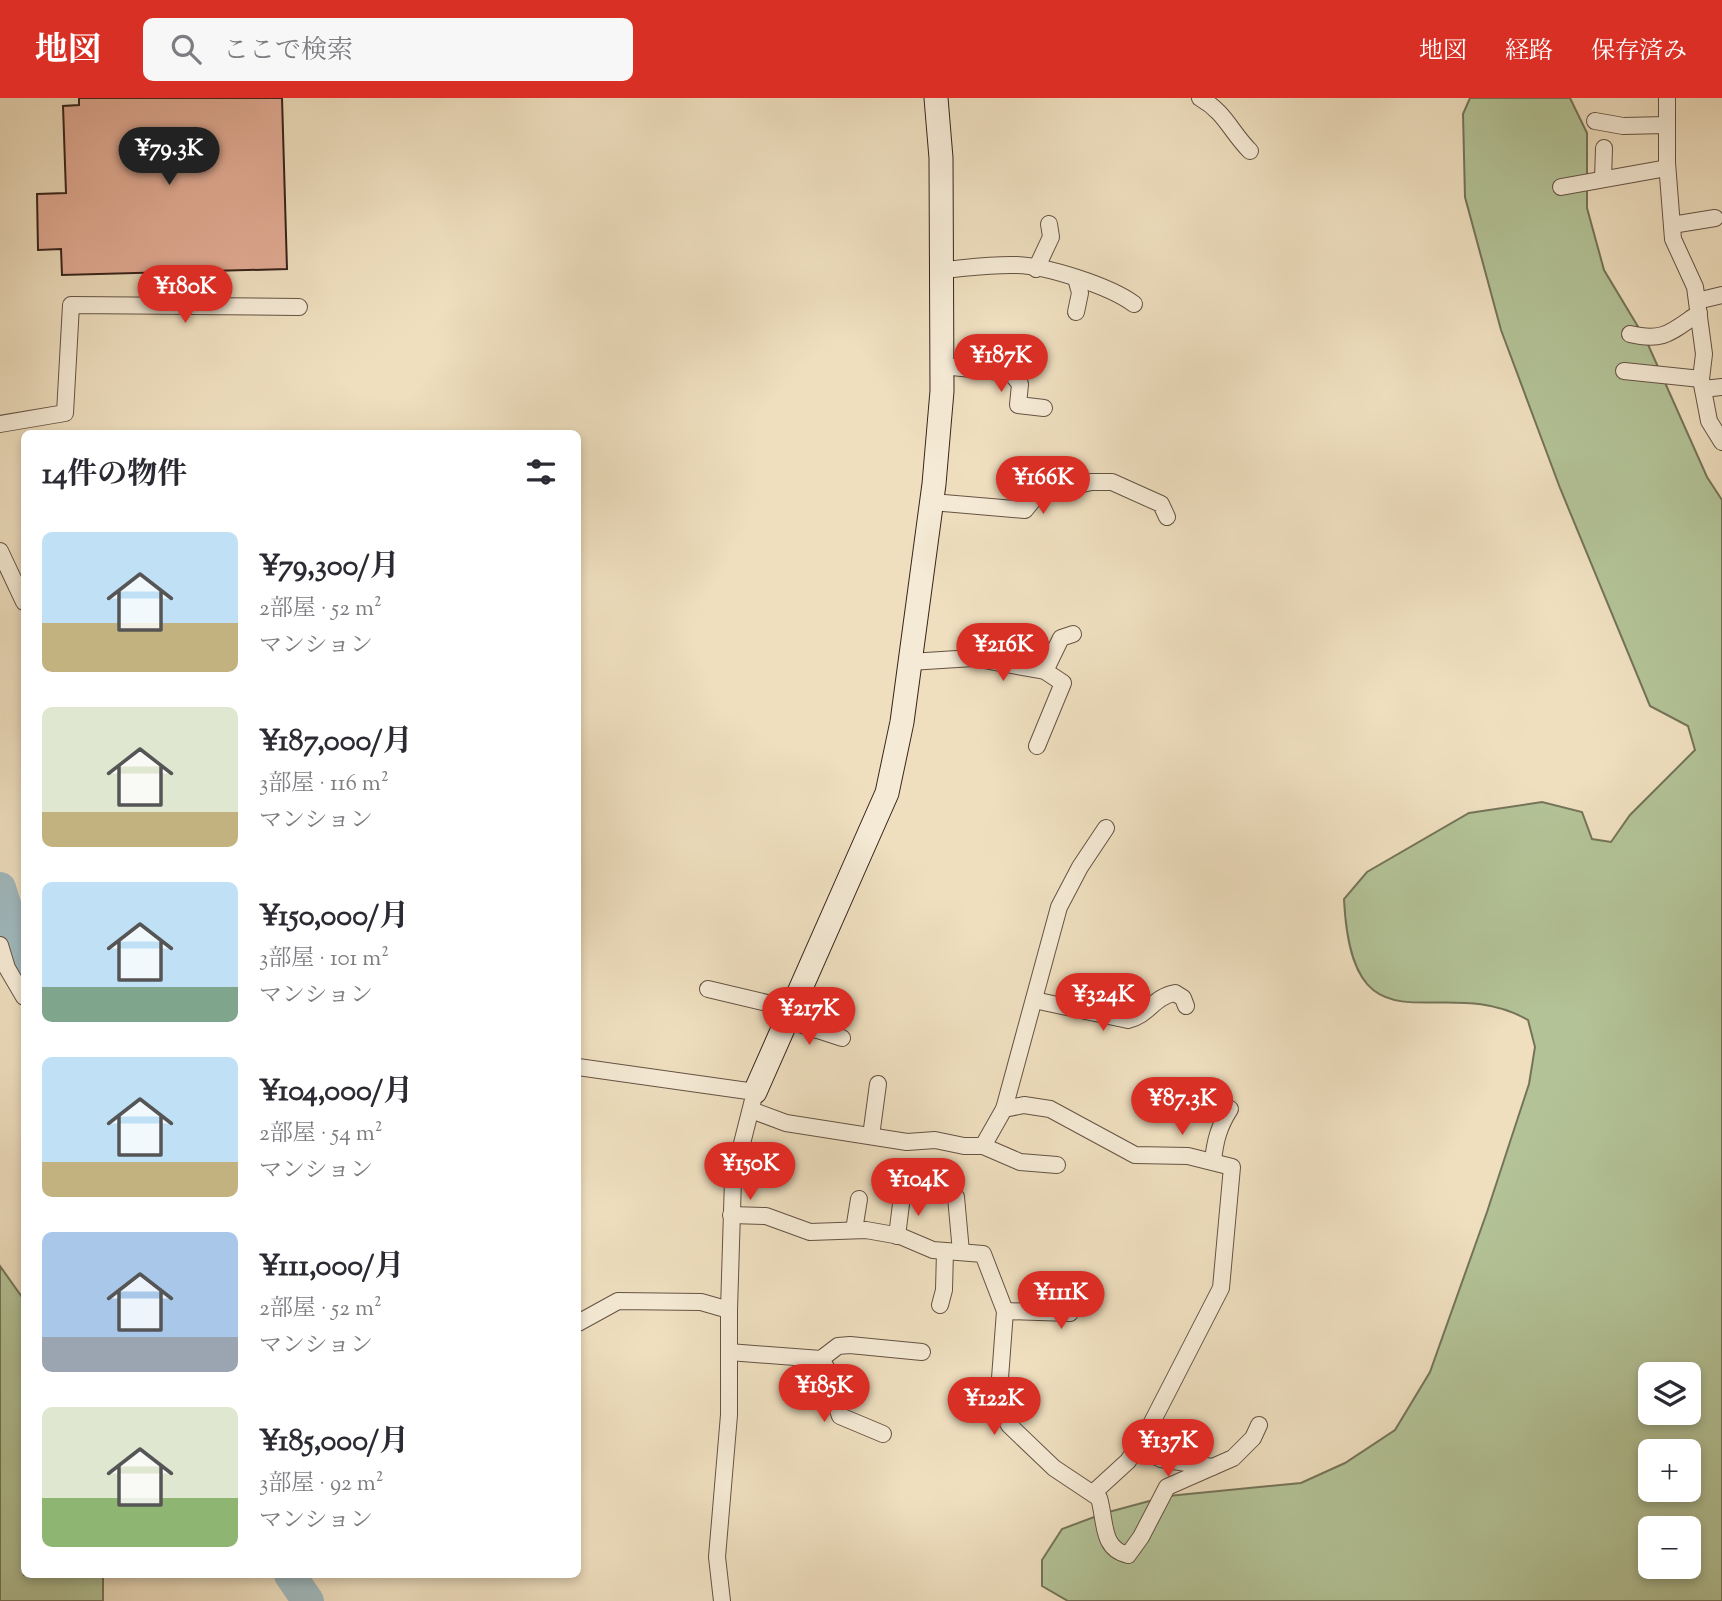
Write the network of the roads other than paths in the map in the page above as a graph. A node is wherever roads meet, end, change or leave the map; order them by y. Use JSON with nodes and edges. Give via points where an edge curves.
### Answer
{"nodes":[{"id":1,"x":936,"y":98,"type":"edge"},
{"id":2,"x":1200,"y":98,"type":"edge"},
{"id":3,"x":1667,"y":98,"type":"edge"},
{"id":4,"x":1595,"y":121,"type":"dead end"},
{"id":5,"x":1667,"y":125,"type":"junction"},
{"id":6,"x":1604,"y":148,"type":"dead end"},
{"id":7,"x":1250,"y":151,"type":"dead end"},
{"id":8,"x":1667,"y":168,"type":"junction"},
{"id":9,"x":1603,"y":179,"type":"junction"},
{"id":10,"x":1561,"y":187,"type":"dead end"},
{"id":11,"x":1715,"y":218,"type":"dead end"},
{"id":12,"x":1049,"y":224,"type":"dead end"},
{"id":13,"x":1672,"y":225,"type":"junction"},
{"id":14,"x":1036,"y":269,"type":"junction"},
{"id":15,"x":942,"y":270,"type":"junction"},
{"id":16,"x":1076,"y":278,"type":"junction"},
{"id":17,"x":1722,"y":295,"type":"edge"},
{"id":18,"x":1134,"y":304,"type":"dead end"},
{"id":19,"x":299,"y":307,"type":"dead end"},
{"id":20,"x":1698,"y":307,"type":"junction"},
{"id":21,"x":1076,"y":312,"type":"dead end"},
{"id":22,"x":1630,"y":334,"type":"dead end"},
{"id":23,"x":942,"y":366,"type":"junction"},
{"id":24,"x":1624,"y":371,"type":"dead end"},
{"id":25,"x":1702,"y":384,"type":"junction"},
{"id":26,"x":1722,"y":387,"type":"edge"},
{"id":27,"x":1044,"y":408,"type":"dead end"},
{"id":28,"x":0,"y":424,"type":"edge"},
{"id":29,"x":1722,"y":442,"type":"edge"},
{"id":30,"x":932,"y":502,"type":"junction"},
{"id":31,"x":1167,"y":517,"type":"dead end"},
{"id":32,"x":0,"y":551,"type":"edge"},
{"id":33,"x":21,"y":596,"type":"edge"},
{"id":34,"x":1073,"y":634,"type":"dead end"},
{"id":35,"x":910,"y":662,"type":"junction"},
{"id":36,"x":1045,"y":671,"type":"junction"},
{"id":37,"x":1037,"y":746,"type":"dead end"},
{"id":38,"x":1106,"y":828,"type":"dead end"},
{"id":39,"x":0,"y":945,"type":"edge"},
{"id":40,"x":708,"y":989,"type":"dead end"},
{"id":41,"x":21,"y":992,"type":"edge"},
{"id":42,"x":1034,"y":1000,"type":"junction"},
{"id":43,"x":826,"y":1004,"type":"dead end"},
{"id":44,"x":1186,"y":1006,"type":"dead end"},
{"id":45,"x":789,"y":1015,"type":"junction"},
{"id":46,"x":817,"y":1030,"type":"junction"},
{"id":47,"x":842,"y":1038,"type":"dead end"},
{"id":48,"x":581,"y":1068,"type":"edge"},
{"id":49,"x":878,"y":1084,"type":"dead end"},
{"id":50,"x":753,"y":1101,"type":"junction"},
{"id":51,"x":1004,"y":1109,"type":"junction"},
{"id":52,"x":1230,"y":1109,"type":"dead end"},
{"id":53,"x":871,"y":1136,"type":"junction"},
{"id":54,"x":983,"y":1146,"type":"junction"},
{"id":55,"x":1213,"y":1161,"type":"junction"},
{"id":56,"x":1057,"y":1165,"type":"dead end"},
{"id":57,"x":902,"y":1196,"type":"dead end"},
{"id":58,"x":956,"y":1197,"type":"dead end"},
{"id":59,"x":859,"y":1199,"type":"dead end"},
{"id":60,"x":731,"y":1215,"type":"junction"},
{"id":61,"x":854,"y":1230,"type":"junction"},
{"id":62,"x":897,"y":1236,"type":"junction"},
{"id":63,"x":953,"y":1251,"type":"junction"},
{"id":64,"x":1078,"y":1282,"type":"dead end"},
{"id":65,"x":940,"y":1305,"type":"dead end"},
{"id":66,"x":729,"y":1310,"type":"junction"},
{"id":67,"x":1005,"y":1311,"type":"junction"},
{"id":68,"x":581,"y":1321,"type":"edge"},
{"id":69,"x":729,"y":1352,"type":"junction"},
{"id":70,"x":922,"y":1352,"type":"dead end"},
{"id":71,"x":821,"y":1359,"type":"junction"},
{"id":72,"x":1259,"y":1425,"type":"dead end"},
{"id":73,"x":883,"y":1434,"type":"dead end"},
{"id":74,"x":1137,"y":1447,"type":"junction"},
{"id":75,"x":1212,"y":1467,"type":"junction"},
{"id":76,"x":1093,"y":1493,"type":"junction"},
{"id":77,"x":722,"y":1601,"type":"edge"}],
"edges":[{"from":1,"to":15,"type":"street"},
{"from":2,"to":7,"type":"street","via":[[1226,118]]},
{"from":3,"to":5,"type":"street"},
{"from":4,"to":5,"type":"street","via":[[1623,127]]},
{"from":5,"to":8,"type":"street"},
{"from":6,"to":9,"type":"street"},
{"from":8,"to":9,"type":"street"},
{"from":8,"to":13,"type":"street"},
{"from":9,"to":10,"type":"street"},
{"from":11,"to":13,"type":"street"},
{"from":12,"to":14,"type":"street","via":[[1051,237]]},
{"from":13,"to":20,"type":"street"},
{"from":14,"to":15,"type":"street","via":[[1019,265]]},
{"from":14,"to":16,"type":"street"},
{"from":15,"to":23,"type":"street"},
{"from":16,"to":18,"type":"street","via":[[1120,293]]},
{"from":16,"to":21,"type":"street","via":[[1080,293]]},
{"from":17,"to":20,"type":"street"},
{"from":19,"to":28,"type":"street","via":[[71,305],[65,413]]},
{"from":20,"to":22,"type":"street","via":[[1666,335],[1652,339]]},
{"from":20,"to":25,"type":"street","via":[[1704,354]]},
{"from":23,"to":27,"type":"street","via":[[1011,373],[1020,384],[1018,405]]},
{"from":23,"to":30,"type":"street"},
{"from":24,"to":25,"type":"street"},
{"from":25,"to":26,"type":"street"},
{"from":25,"to":29,"type":"street","via":[[1709,421]]},
{"from":30,"to":31,"type":"street","via":[[1025,510],[1037,495],[1091,482],[1112,482],[1161,504]]},
{"from":30,"to":35,"type":"street"},
{"from":32,"to":33,"type":"street"},
{"from":34,"to":36,"type":"street","via":[[1061,638]]},
{"from":35,"to":36,"type":"street","via":[[973,657]]},
{"from":35,"to":45,"type":"street","via":[[887,793]]},
{"from":36,"to":37,"type":"street","via":[[1063,683]]},
{"from":38,"to":42,"type":"street","via":[[1059,906]]},
{"from":39,"to":41,"type":"street"},
{"from":40,"to":45,"type":"street"},
{"from":42,"to":44,"type":"street","via":[[1128,1020],[1141,1017],[1162,995],[1175,993]]},
{"from":42,"to":51,"type":"street"},
{"from":43,"to":46,"type":"street"},
{"from":45,"to":46,"type":"street"},
{"from":45,"to":50,"type":"street"},
{"from":46,"to":47,"type":"street"},
{"from":48,"to":50,"type":"street"},
{"from":49,"to":53,"type":"street"},
{"from":50,"to":53,"type":"street","via":[[786,1123]]},
{"from":50,"to":60,"type":"street","via":[[733,1179]]},
{"from":51,"to":54,"type":"street"},
{"from":51,"to":55,"type":"street","via":[[1024,1105],[1050,1109],[1135,1155]]},
{"from":52,"to":55,"type":"street","via":[[1222,1122]]},
{"from":53,"to":54,"type":"street"},
{"from":54,"to":56,"type":"street","via":[[1020,1162]]},
{"from":55,"to":74,"type":"street","via":[[1233,1167],[1221,1288]]},
{"from":57,"to":62,"type":"street"},
{"from":58,"to":63,"type":"street"},
{"from":59,"to":61,"type":"street"},
{"from":60,"to":61,"type":"street","via":[[765,1216],[810,1232]]},
{"from":60,"to":66,"type":"street"},
{"from":61,"to":62,"type":"street"},
{"from":62,"to":63,"type":"street","via":[[933,1250]]},
{"from":63,"to":65,"type":"street"},
{"from":63,"to":67,"type":"street","via":[[983,1254]]},
{"from":64,"to":67,"type":"street","via":[[1070,1313]]},
{"from":66,"to":68,"type":"street","via":[[701,1302],[618,1301]]},
{"from":66,"to":69,"type":"street"},
{"from":67,"to":76,"type":"street","via":[[998,1405],[1009,1425],[1054,1468]]},
{"from":69,"to":71,"type":"street"},
{"from":69,"to":77,"type":"street","via":[[729,1415],[717,1557]]},
{"from":70,"to":71,"type":"street","via":[[850,1345],[838,1346]]},
{"from":71,"to":73,"type":"street","via":[[831,1374],[832,1397],[840,1416]]},
{"from":72,"to":75,"type":"street","via":[[1233,1458]]},
{"from":74,"to":75,"type":"street","via":[[1161,1459]]},
{"from":74,"to":76,"type":"street"},
{"from":75,"to":76,"type":"street","via":[[1167,1487],[1128,1555],[1108,1544],[1099,1498]]}]}
